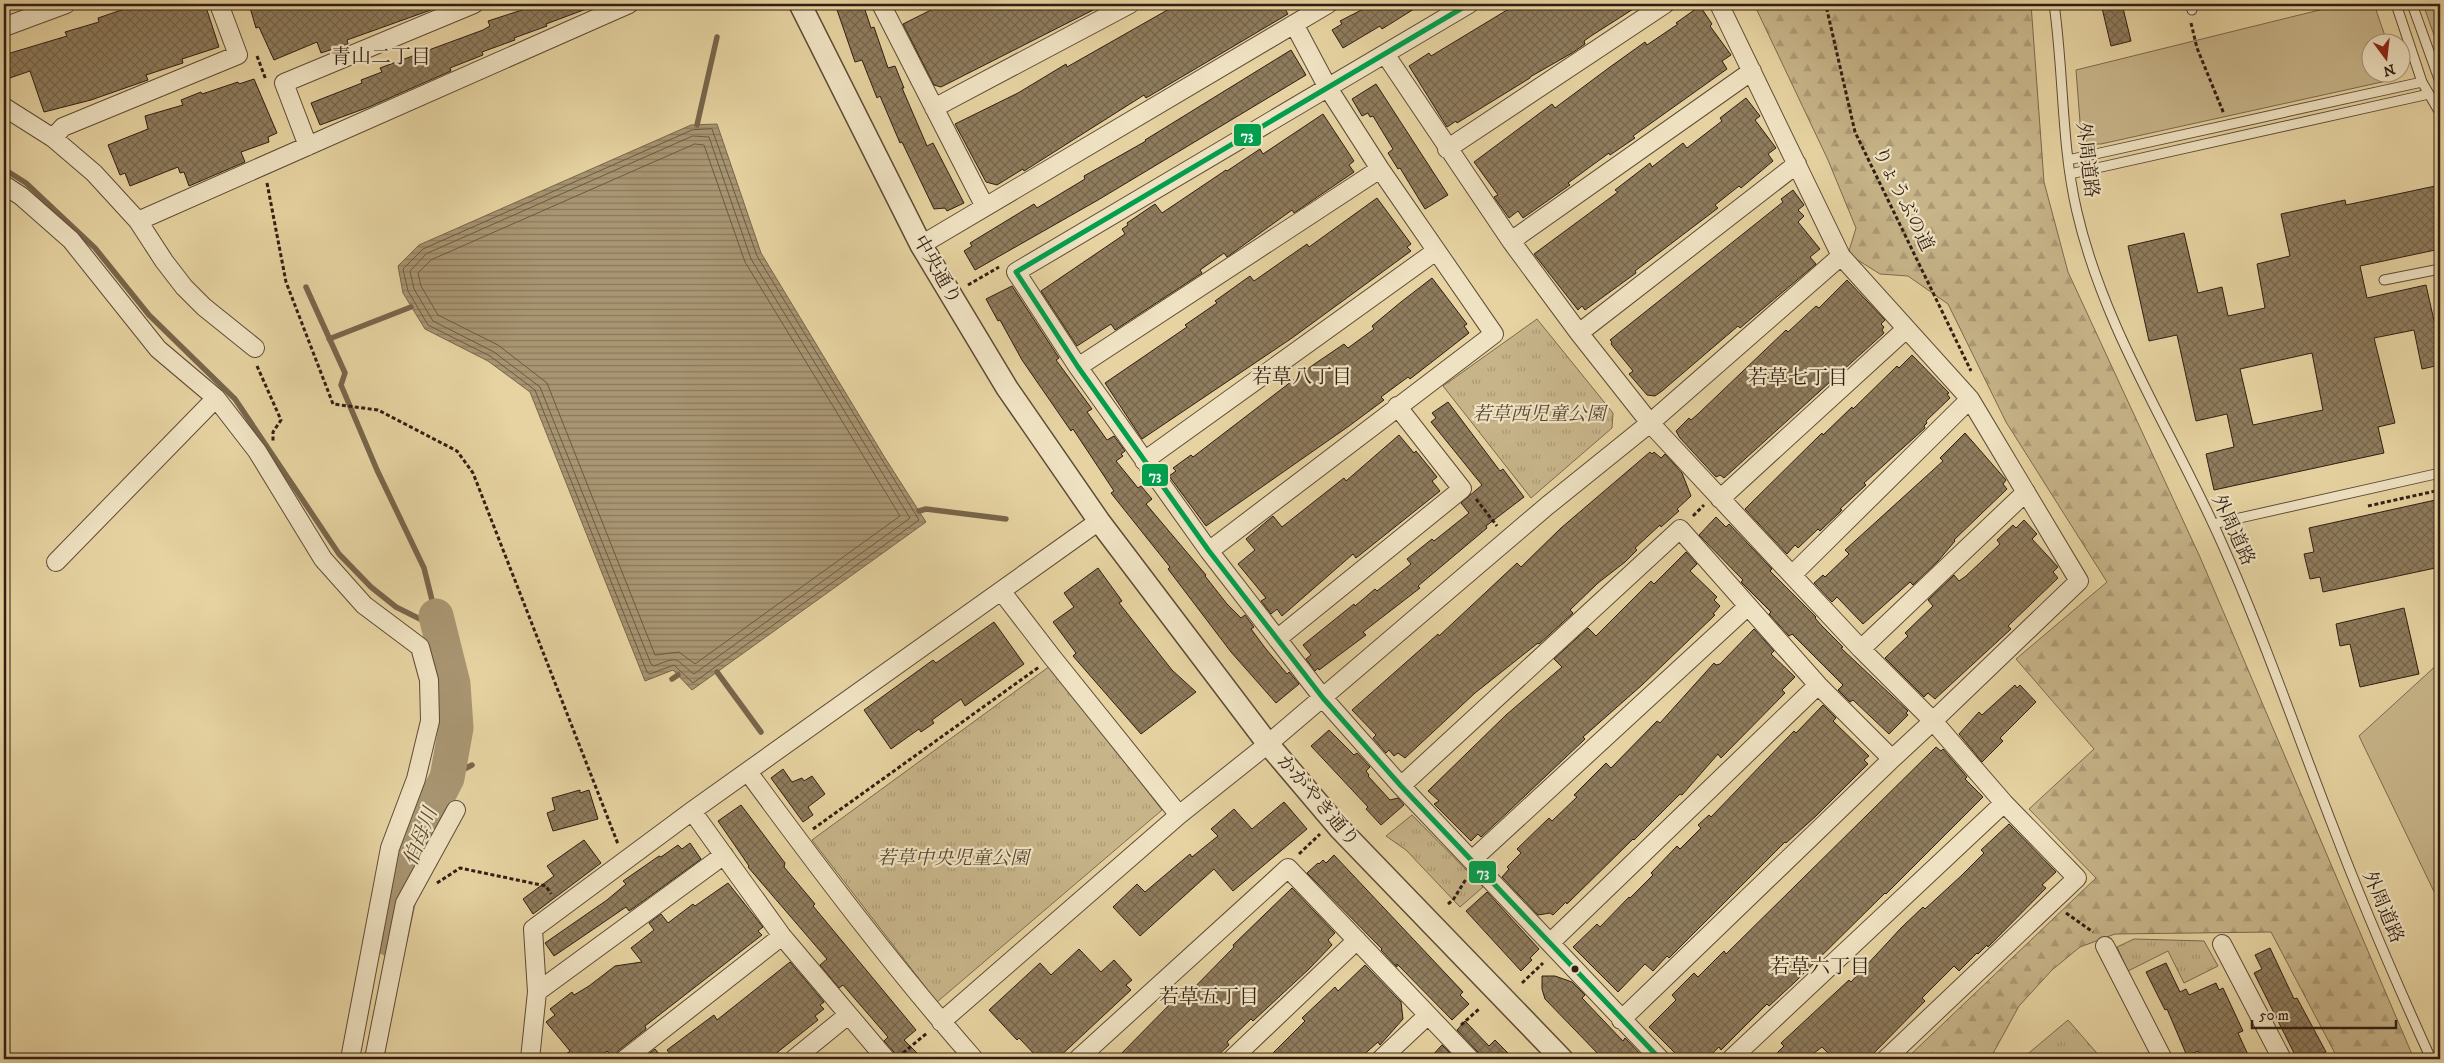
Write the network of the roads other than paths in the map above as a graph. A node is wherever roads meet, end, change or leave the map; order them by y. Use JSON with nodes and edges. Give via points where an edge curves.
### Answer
{"nodes":[{"id":1,"x":66,"y":4,"type":"edge"},
{"id":2,"x":219,"y":4,"type":"edge"},
{"id":3,"x":474,"y":4,"type":"edge"},
{"id":4,"x":629,"y":4,"type":"edge"},
{"id":5,"x":800,"y":4,"type":"edge"},
{"id":6,"x":1130,"y":4,"type":"edge"},
{"id":7,"x":1328,"y":4,"type":"edge"},
{"id":8,"x":1469,"y":4,"type":"edge"},
{"id":9,"x":1665,"y":4,"type":"edge"},
{"id":10,"x":1719,"y":4,"type":"edge"},
{"id":11,"x":2054,"y":4,"type":"edge"},
{"id":12,"x":2396,"y":4,"type":"edge"},
{"id":13,"x":2412,"y":4,"type":"edge"},
{"id":14,"x":885,"y":5,"type":"edge"},
{"id":15,"x":1294,"y":24,"type":"junction"},
{"id":16,"x":4,"y":27,"type":"edge"},
{"id":17,"x":1385,"y":54,"type":"junction"},
{"id":18,"x":1752,"y":71,"type":"junction"},
{"id":19,"x":2422,"y":82,"type":"junction"},
{"id":20,"x":2440,"y":82,"type":"edge"},
{"id":21,"x":1328,"y":88,"type":"junction"},
{"id":22,"x":2429,"y":94,"type":"junction"},
{"id":23,"x":4,"y":107,"type":"edge"},
{"id":24,"x":934,"y":108,"type":"junction"},
{"id":25,"x":2440,"y":114,"type":"edge"},
{"id":26,"x":53,"y":138,"type":"junction"},
{"id":27,"x":308,"y":146,"type":"junction"},
{"id":28,"x":1447,"y":149,"type":"junction"},
{"id":29,"x":2068,"y":160,"type":"junction"},
{"id":30,"x":1797,"y":164,"type":"junction"},
{"id":31,"x":1380,"y":169,"type":"junction"},
{"id":32,"x":2070,"y":174,"type":"junction"},
{"id":33,"x":4,"y":185,"type":"edge"},
{"id":34,"x":985,"y":207,"type":"junction"},
{"id":35,"x":138,"y":221,"type":"junction"},
{"id":36,"x":1511,"y":241,"type":"junction"},
{"id":37,"x":921,"y":245,"type":"junction"},
{"id":38,"x":1436,"y":251,"type":"junction"},
{"id":39,"x":1841,"y":256,"type":"junction"},
{"id":40,"x":2440,"y":268,"type":"edge"},
{"id":41,"x":2384,"y":280,"type":"dead end"},
{"id":42,"x":1906,"y":329,"type":"junction"},
{"id":43,"x":1579,"y":333,"type":"junction"},
{"id":44,"x":254,"y":348,"type":"road end"},
{"id":45,"x":1078,"y":367,"type":"junction"},
{"id":46,"x":216,"y":398,"type":"junction"},
{"id":47,"x":1970,"y":399,"type":"junction"},
{"id":48,"x":1397,"y":406,"type":"junction"},
{"id":49,"x":1650,"y":423,"type":"junction"},
{"id":50,"x":1144,"y":461,"type":"junction"},
{"id":51,"x":2440,"y":473,"type":"edge"},
{"id":52,"x":2026,"y":492,"type":"junction"},
{"id":53,"x":1718,"y":497,"type":"junction"},
{"id":54,"x":1099,"y":520,"type":"junction"},
{"id":55,"x":2213,"y":524,"type":"junction"},
{"id":56,"x":1209,"y":551,"type":"junction"},
{"id":57,"x":56,"y":562,"type":"dead end"},
{"id":58,"x":1793,"y":574,"type":"junction"},
{"id":59,"x":1002,"y":592,"type":"junction"},
{"id":60,"x":1747,"y":607,"type":"junction"},
{"id":61,"x":1277,"y":639,"type":"junction"},
{"id":62,"x":1861,"y":649,"type":"junction"},
{"id":63,"x":1818,"y":686,"type":"junction"},
{"id":64,"x":1323,"y":698,"type":"junction"},
{"id":65,"x":1933,"y":721,"type":"junction"},
{"id":66,"x":1268,"y":744,"type":"junction"},
{"id":67,"x":1892,"y":759,"type":"junction"},
{"id":68,"x":748,"y":772,"type":"junction"},
{"id":69,"x":1401,"y":786,"type":"junction"},
{"id":70,"x":2004,"y":803,"type":"junction"},
{"id":71,"x":456,"y":810,"type":"dead end"},
{"id":72,"x":692,"y":811,"type":"junction"},
{"id":73,"x":1179,"y":815,"type":"junction"},
{"id":74,"x":724,"y":856,"type":"junction"},
{"id":75,"x":1475,"y":863,"type":"junction"},
{"id":76,"x":782,"y":936,"type":"junction"},
{"id":77,"x":1357,"y":940,"type":"junction"},
{"id":78,"x":2222,"y":944,"type":"dead end"},
{"id":79,"x":2104,"y":946,"type":"road end"},
{"id":80,"x":1553,"y":947,"type":"junction"},
{"id":81,"x":537,"y":992,"type":"junction"},
{"id":82,"x":848,"y":1016,"type":"junction"},
{"id":83,"x":1427,"y":1016,"type":"junction"},
{"id":84,"x":1621,"y":1020,"type":"junction"},
{"id":85,"x":935,"y":1026,"type":"junction"},
{"id":86,"x":894,"y":1056,"type":"edge"},
{"id":87,"x":350,"y":1059,"type":"edge"},
{"id":88,"x":374,"y":1059,"type":"edge"},
{"id":89,"x":530,"y":1059,"type":"edge"},
{"id":90,"x":625,"y":1059,"type":"edge"},
{"id":91,"x":794,"y":1059,"type":"edge"},
{"id":92,"x":974,"y":1059,"type":"edge"},
{"id":93,"x":1078,"y":1059,"type":"edge"},
{"id":94,"x":1232,"y":1059,"type":"edge"},
{"id":95,"x":1382,"y":1059,"type":"edge"},
{"id":96,"x":1470,"y":1059,"type":"edge"},
{"id":97,"x":1562,"y":1059,"type":"edge"},
{"id":98,"x":1660,"y":1059,"type":"edge"},
{"id":99,"x":1731,"y":1059,"type":"edge"},
{"id":100,"x":1886,"y":1059,"type":"edge"},
{"id":101,"x":2163,"y":1059,"type":"edge"},
{"id":102,"x":2282,"y":1059,"type":"edge"},
{"id":103,"x":2431,"y":1059,"type":"edge"}],
"edges":[{"from":1,"to":16,"type":"street"},
{"from":2,"to":26,"type":"street","via":[[238,55],[63,127]]},
{"from":3,"to":27,"type":"street","via":[[284,83]]},
{"from":4,"to":27,"type":"street"},
{"from":5,"to":37,"type":"street","name":"中央通り"},
{"from":6,"to":24,"type":"street"},
{"from":7,"to":15,"type":"street"},
{"from":8,"to":17,"type":"street"},
{"from":9,"to":28,"type":"street"},
{"from":10,"to":18,"type":"street"},
{"from":11,"to":29,"type":"lane","name":"外周道路"},
{"from":12,"to":19,"type":"lane"},
{"from":13,"to":20,"type":"lane"},
{"from":14,"to":24,"type":"street"},
{"from":15,"to":21,"type":"street"},
{"from":15,"to":34,"type":"street"},
{"from":17,"to":21,"type":"street"},
{"from":17,"to":28,"type":"street"},
{"from":18,"to":30,"type":"street"},
{"from":18,"to":36,"type":"street"},
{"from":19,"to":22,"type":"lane"},
{"from":19,"to":29,"type":"lane"},
{"from":21,"to":31,"type":"street"},
{"from":21,"to":45,"type":"street","via":[[1016,272]]},
{"from":22,"to":25,"type":"lane"},
{"from":22,"to":32,"type":"lane"},
{"from":23,"to":26,"type":"street"},
{"from":24,"to":34,"type":"street"},
{"from":26,"to":35,"type":"street","via":[[94,173]]},
{"from":27,"to":35,"type":"street"},
{"from":28,"to":36,"type":"street"},
{"from":29,"to":32,"type":"lane","name":"外周道路"},
{"from":30,"to":39,"type":"street"},
{"from":30,"to":43,"type":"street"},
{"from":31,"to":38,"type":"street"},
{"from":31,"to":45,"type":"street"},
{"from":32,"to":55,"type":"lane","name":"外周道路","via":[[2092,265],[2108,307]]},
{"from":33,"to":46,"type":"street","via":[[71,240],[158,348]]},
{"from":34,"to":37,"type":"street"},
{"from":35,"to":44,"type":"street","via":[[184,287]]},
{"from":36,"to":43,"type":"street"},
{"from":37,"to":54,"type":"street","name":"中央通り","via":[[1007,388]]},
{"from":38,"to":48,"type":"street","via":[[1494,334]]},
{"from":38,"to":50,"type":"street"},
{"from":39,"to":42,"type":"street"},
{"from":39,"to":49,"type":"street"},
{"from":40,"to":41,"type":"lane"},
{"from":42,"to":47,"type":"street"},
{"from":42,"to":53,"type":"street"},
{"from":43,"to":49,"type":"street"},
{"from":45,"to":50,"type":"street"},
{"from":46,"to":57,"type":"street"},
{"from":46,"to":87,"type":"street","via":[[257,451],[323,559],[364,605],[420,647],[429,680],[430,721],[416,779],[390,848]]},
{"from":47,"to":52,"type":"street"},
{"from":47,"to":58,"type":"street"},
{"from":48,"to":56,"type":"street"},
{"from":48,"to":61,"type":"street","via":[[1462,489]]},
{"from":49,"to":53,"type":"street"},
{"from":49,"to":64,"type":"street"},
{"from":50,"to":56,"type":"street"},
{"from":51,"to":55,"type":"lane"},
{"from":52,"to":62,"type":"street"},
{"from":52,"to":65,"type":"street","via":[[2079,581]]},
{"from":53,"to":58,"type":"street"},
{"from":54,"to":59,"type":"street"},
{"from":54,"to":66,"type":"street","name":"かがやき通り"},
{"from":55,"to":103,"type":"lane","name":"外周道路","via":[[2249,606],[2362,901]]},
{"from":56,"to":61,"type":"street"},
{"from":58,"to":62,"type":"street"},
{"from":59,"to":68,"type":"street"},
{"from":59,"to":73,"type":"street"},
{"from":60,"to":63,"type":"street"},
{"from":60,"to":69,"type":"street","via":[[1680,529]]},
{"from":60,"to":75,"type":"street"},
{"from":61,"to":64,"type":"street"},
{"from":62,"to":65,"type":"street"},
{"from":63,"to":67,"type":"street"},
{"from":63,"to":80,"type":"street"},
{"from":64,"to":66,"type":"street"},
{"from":64,"to":69,"type":"street"},
{"from":65,"to":67,"type":"street"},
{"from":65,"to":70,"type":"street"},
{"from":66,"to":73,"type":"street"},
{"from":66,"to":97,"type":"street","name":"かがやき通り","via":[[1340,829]]},
{"from":67,"to":84,"type":"street"},
{"from":68,"to":72,"type":"street"},
{"from":68,"to":85,"type":"street"},
{"from":69,"to":75,"type":"street"},
{"from":70,"to":99,"type":"street"},
{"from":70,"to":100,"type":"street","via":[[2076,878]]},
{"from":71,"to":88,"type":"street","via":[[405,903]]},
{"from":72,"to":74,"type":"street"},
{"from":72,"to":81,"type":"street","via":[[533,929]]},
{"from":73,"to":85,"type":"street"},
{"from":74,"to":76,"type":"street"},
{"from":74,"to":81,"type":"street"},
{"from":75,"to":80,"type":"street"},
{"from":76,"to":82,"type":"street"},
{"from":76,"to":90,"type":"street"},
{"from":77,"to":83,"type":"street"},
{"from":77,"to":93,"type":"street","via":[[1288,868]]},
{"from":77,"to":94,"type":"street"},
{"from":78,"to":102,"type":"street"},
{"from":79,"to":101,"type":"street"},
{"from":80,"to":84,"type":"street"},
{"from":81,"to":89,"type":"street"},
{"from":82,"to":86,"type":"street"},
{"from":82,"to":91,"type":"street"},
{"from":83,"to":95,"type":"street"},
{"from":83,"to":96,"type":"street"},
{"from":84,"to":98,"type":"street"},
{"from":85,"to":92,"type":"street"}]}
